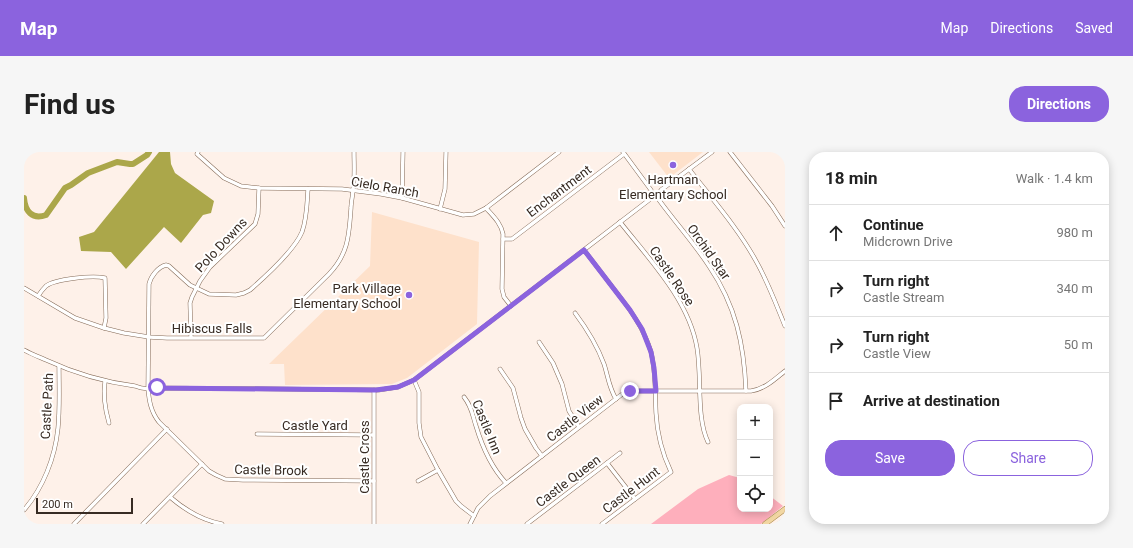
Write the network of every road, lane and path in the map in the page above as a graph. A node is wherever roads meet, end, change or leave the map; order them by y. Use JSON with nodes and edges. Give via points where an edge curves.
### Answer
{"nodes":[{"id":1,"x":354,"y":152,"type":"edge"},
{"id":2,"x":403,"y":152,"type":"edge"},
{"id":3,"x":446,"y":152,"type":"edge"},
{"id":4,"x":559,"y":152,"type":"edge"},
{"id":5,"x":712,"y":152,"type":"edge"},
{"id":6,"x":730,"y":152,"type":"edge"},
{"id":7,"x":197,"y":153,"type":"edge"},
{"id":8,"x":624,"y":153,"type":"edge"},
{"id":9,"x":689,"y":169,"type":"junction"},
{"id":10,"x":259,"y":188,"type":"junction"},
{"id":11,"x":308,"y":189,"type":"junction"},
{"id":12,"x":651,"y":190,"type":"dead end"},
{"id":13,"x":661,"y":190,"type":"dead end"},
{"id":14,"x":353,"y":191,"type":"junction"},
{"id":15,"x":402,"y":198,"type":"junction"},
{"id":16,"x":649,"y":200,"type":"dead end"},
{"id":17,"x":659,"y":200,"type":"dead end"},
{"id":18,"x":486,"y":208,"type":"junction"},
{"id":19,"x":440,"y":209,"type":"junction"},
{"id":20,"x":785,"y":214,"type":"edge"},
{"id":21,"x":780,"y":217,"type":"junction"},
{"id":22,"x":620,"y":222,"type":"junction"},
{"id":23,"x":785,"y":226,"type":"edge"},
{"id":24,"x":503,"y":239,"type":"junction"},
{"id":25,"x":584,"y":250,"type":"junction"},
{"id":26,"x":24,"y":288,"type":"edge"},
{"id":27,"x":197,"y":288,"type":"junction"},
{"id":28,"x":38,"y":296,"type":"junction"},
{"id":29,"x":511,"y":306,"type":"junction"},
{"id":30,"x":576,"y":313,"type":"dead end"},
{"id":31,"x":785,"y":326,"type":"edge"},
{"id":32,"x":104,"y":328,"type":"junction"},
{"id":33,"x":149,"y":337,"type":"junction"},
{"id":34,"x":191,"y":337,"type":"junction"},
{"id":35,"x":539,"y":342,"type":"dead end"},
{"id":36,"x":24,"y":350,"type":"edge"},
{"id":37,"x":59,"y":366,"type":"junction"},
{"id":38,"x":500,"y":369,"type":"dead end"},
{"id":39,"x":785,"y":371,"type":"edge"},
{"id":40,"x":414,"y":380,"type":"junction"},
{"id":41,"x":105,"y":381,"type":"junction"},
{"id":42,"x":148,"y":387,"type":"junction"},
{"id":43,"x":374,"y":390,"type":"junction"},
{"id":44,"x":656,"y":391,"type":"junction"},
{"id":45,"x":746,"y":391,"type":"junction"},
{"id":46,"x":700,"y":392,"type":"junction"},
{"id":47,"x":464,"y":397,"type":"dead end"},
{"id":48,"x":616,"y":399,"type":"junction"},
{"id":49,"x":108,"y":423,"type":"dead end"},
{"id":50,"x":580,"y":427,"type":"junction"},
{"id":51,"x":167,"y":429,"type":"junction"},
{"id":52,"x":257,"y":434,"type":"dead end"},
{"id":53,"x":373,"y":435,"type":"junction"},
{"id":54,"x":708,"y":442,"type":"dead end"},
{"id":55,"x":620,"y":453,"type":"dead end"},
{"id":56,"x":542,"y":456,"type":"junction"},
{"id":57,"x":607,"y":463,"type":"junction"},
{"id":58,"x":202,"y":464,"type":"junction"},
{"id":59,"x":438,"y":470,"type":"junction"},
{"id":60,"x":374,"y":481,"type":"junction"},
{"id":61,"x":418,"y":481,"type":"dead end"},
{"id":62,"x":506,"y":483,"type":"junction"},
{"id":63,"x":170,"y":497,"type":"junction"},
{"id":64,"x":635,"y":499,"type":"junction"},
{"id":65,"x":785,"y":509,"type":"edge"},
{"id":66,"x":24,"y":510,"type":"edge"},
{"id":67,"x":474,"y":516,"type":"junction"},
{"id":68,"x":74,"y":524,"type":"edge"},
{"id":69,"x":143,"y":524,"type":"edge"},
{"id":70,"x":222,"y":524,"type":"edge"},
{"id":71,"x":374,"y":524,"type":"edge"},
{"id":72,"x":470,"y":524,"type":"edge"},
{"id":73,"x":527,"y":524,"type":"edge"},
{"id":74,"x":602,"y":524,"type":"edge"},
{"id":75,"x":765,"y":524,"type":"edge"}],
"edges":[{"from":1,"to":14,"type":"street","name":"Hibiscus Falls"},
{"from":2,"to":15,"type":"street"},
{"from":3,"to":19,"type":"street","via":[[445,189]]},
{"from":4,"to":18,"type":"street","name":"Cielo Ranch"},
{"from":5,"to":9,"type":"street"},
{"from":6,"to":21,"type":"street"},
{"from":7,"to":10,"type":"street","name":"Cielo Ranch","via":[[224,178],[241,186]]},
{"from":8,"to":12,"type":"street"},
{"from":8,"to":24,"type":"street","name":"Enchantment","via":[[516,236]]},
{"from":9,"to":13,"type":"street"},
{"from":9,"to":31,"type":"street","via":[[748,246]]},
{"from":10,"to":11,"type":"street","name":"Cielo Ranch"},
{"from":10,"to":27,"type":"street","name":"Polo Downs","via":[[255,224],[210,267]]},
{"from":11,"to":14,"type":"street","name":"Cielo Ranch"},
{"from":11,"to":27,"type":"street","via":[[302,232],[291,250],[257,284],[250,290],[236,295],[209,294]]},
{"from":14,"to":15,"type":"street","name":"Cielo Ranch"},
{"from":14,"to":34,"type":"street","name":"Hibiscus Falls","via":[[348,239],[338,262],[264,338]]},
{"from":15,"to":19,"type":"street","name":"Cielo Ranch"},
{"from":16,"to":22,"type":"street"},
{"from":17,"to":45,"type":"street","name":"Orchid Star","via":[[709,265],[726,295],[742,347]]},
{"from":18,"to":19,"type":"street","name":"Cielo Ranch","via":[[468,215]]},
{"from":18,"to":24,"type":"street","via":[[501,227]]},
{"from":20,"to":21,"type":"street"},
{"from":21,"to":23,"type":"street"},
{"from":22,"to":25,"type":"street"},
{"from":22,"to":46,"type":"street","name":"Castle Rose","via":[[683,308],[697,346]]},
{"from":24,"to":29,"type":"street","via":[[502,289]]},
{"from":25,"to":29,"type":"street"},
{"from":25,"to":44,"type":"street","via":[[642,329],[651,352]]},
{"from":26,"to":28,"type":"street","name":"Hibiscus Falls"},
{"from":27,"to":33,"type":"street","name":"Castle Brook","via":[[169,266],[162,266],[149,284]]},
{"from":27,"to":34,"type":"street","name":"Polo Downs","via":[[190,303]]},
{"from":28,"to":32,"type":"street","name":"Hibiscus Falls","via":[[75,318]]},
{"from":28,"to":32,"type":"street","via":[[46,286],[53,283],[78,277],[105,278]]},
{"from":29,"to":40,"type":"street"},
{"from":30,"to":48,"type":"street","via":[[595,343]]},
{"from":32,"to":33,"type":"street","name":"Hibiscus Falls"},
{"from":33,"to":34,"type":"street","name":"Hibiscus Falls"},
{"from":33,"to":42,"type":"street","name":"Castle Brook"},
{"from":35,"to":50,"type":"street","via":[[553,363],[569,411]]},
{"from":36,"to":37,"type":"street"},
{"from":37,"to":41,"type":"street"},
{"from":37,"to":66,"type":"street","name":"Castle Path","via":[[59,410],[55,446],[45,478]]},
{"from":38,"to":56,"type":"street","via":[[513,388],[525,429]]},
{"from":39,"to":45,"type":"street","name":"Castle View","via":[[762,388]]},
{"from":40,"to":43,"type":"street","via":[[398,387]]},
{"from":40,"to":59,"type":"street","via":[[419,392],[421,437]]},
{"from":41,"to":42,"type":"street","via":[[138,388]]},
{"from":41,"to":49,"type":"street"},
{"from":42,"to":43,"type":"street"},
{"from":42,"to":51,"type":"street","name":"Castle Brook","via":[[153,412]]},
{"from":43,"to":53,"type":"street","name":"Castle Cross"},
{"from":44,"to":46,"type":"street","name":"Castle View"},
{"from":44,"to":48,"type":"street","name":"Castle View","via":[[630,391]]},
{"from":44,"to":64,"type":"street","name":"Castle Hunt","via":[[659,438],[671,472]]},
{"from":45,"to":46,"type":"street","name":"Castle View"},
{"from":46,"to":54,"type":"street","name":"Castle Rose","via":[[702,420]]},
{"from":47,"to":62,"type":"street","name":"Castle Inn","via":[[472,409],[484,448]]},
{"from":48,"to":50,"type":"street","name":"Castle View"},
{"from":50,"to":56,"type":"street","name":"Castle View"},
{"from":51,"to":58,"type":"street","name":"Castle Brook"},
{"from":51,"to":68,"type":"street"},
{"from":52,"to":53,"type":"street","name":"Castle Yard"},
{"from":53,"to":60,"type":"street","name":"Castle Cross"},
{"from":55,"to":57,"type":"street","name":"Castle Queen"},
{"from":56,"to":62,"type":"street","name":"Castle View"},
{"from":57,"to":64,"type":"street"},
{"from":57,"to":73,"type":"street","name":"Castle Queen"},
{"from":58,"to":60,"type":"street","name":"Castle Brook","via":[[216,475],[230,479]]},
{"from":58,"to":63,"type":"street"},
{"from":59,"to":61,"type":"street"},
{"from":59,"to":67,"type":"street","via":[[456,501]]},
{"from":60,"to":71,"type":"street","name":"Castle Cross"},
{"from":62,"to":67,"type":"street","name":"Castle View","via":[[484,502]]},
{"from":63,"to":69,"type":"street"},
{"from":63,"to":70,"type":"street","via":[[198,517]]},
{"from":64,"to":74,"type":"street","name":"Castle Hunt"},
{"from":65,"to":75,"type":"main road"},
{"from":67,"to":72,"type":"street","name":"Castle View"}]}
